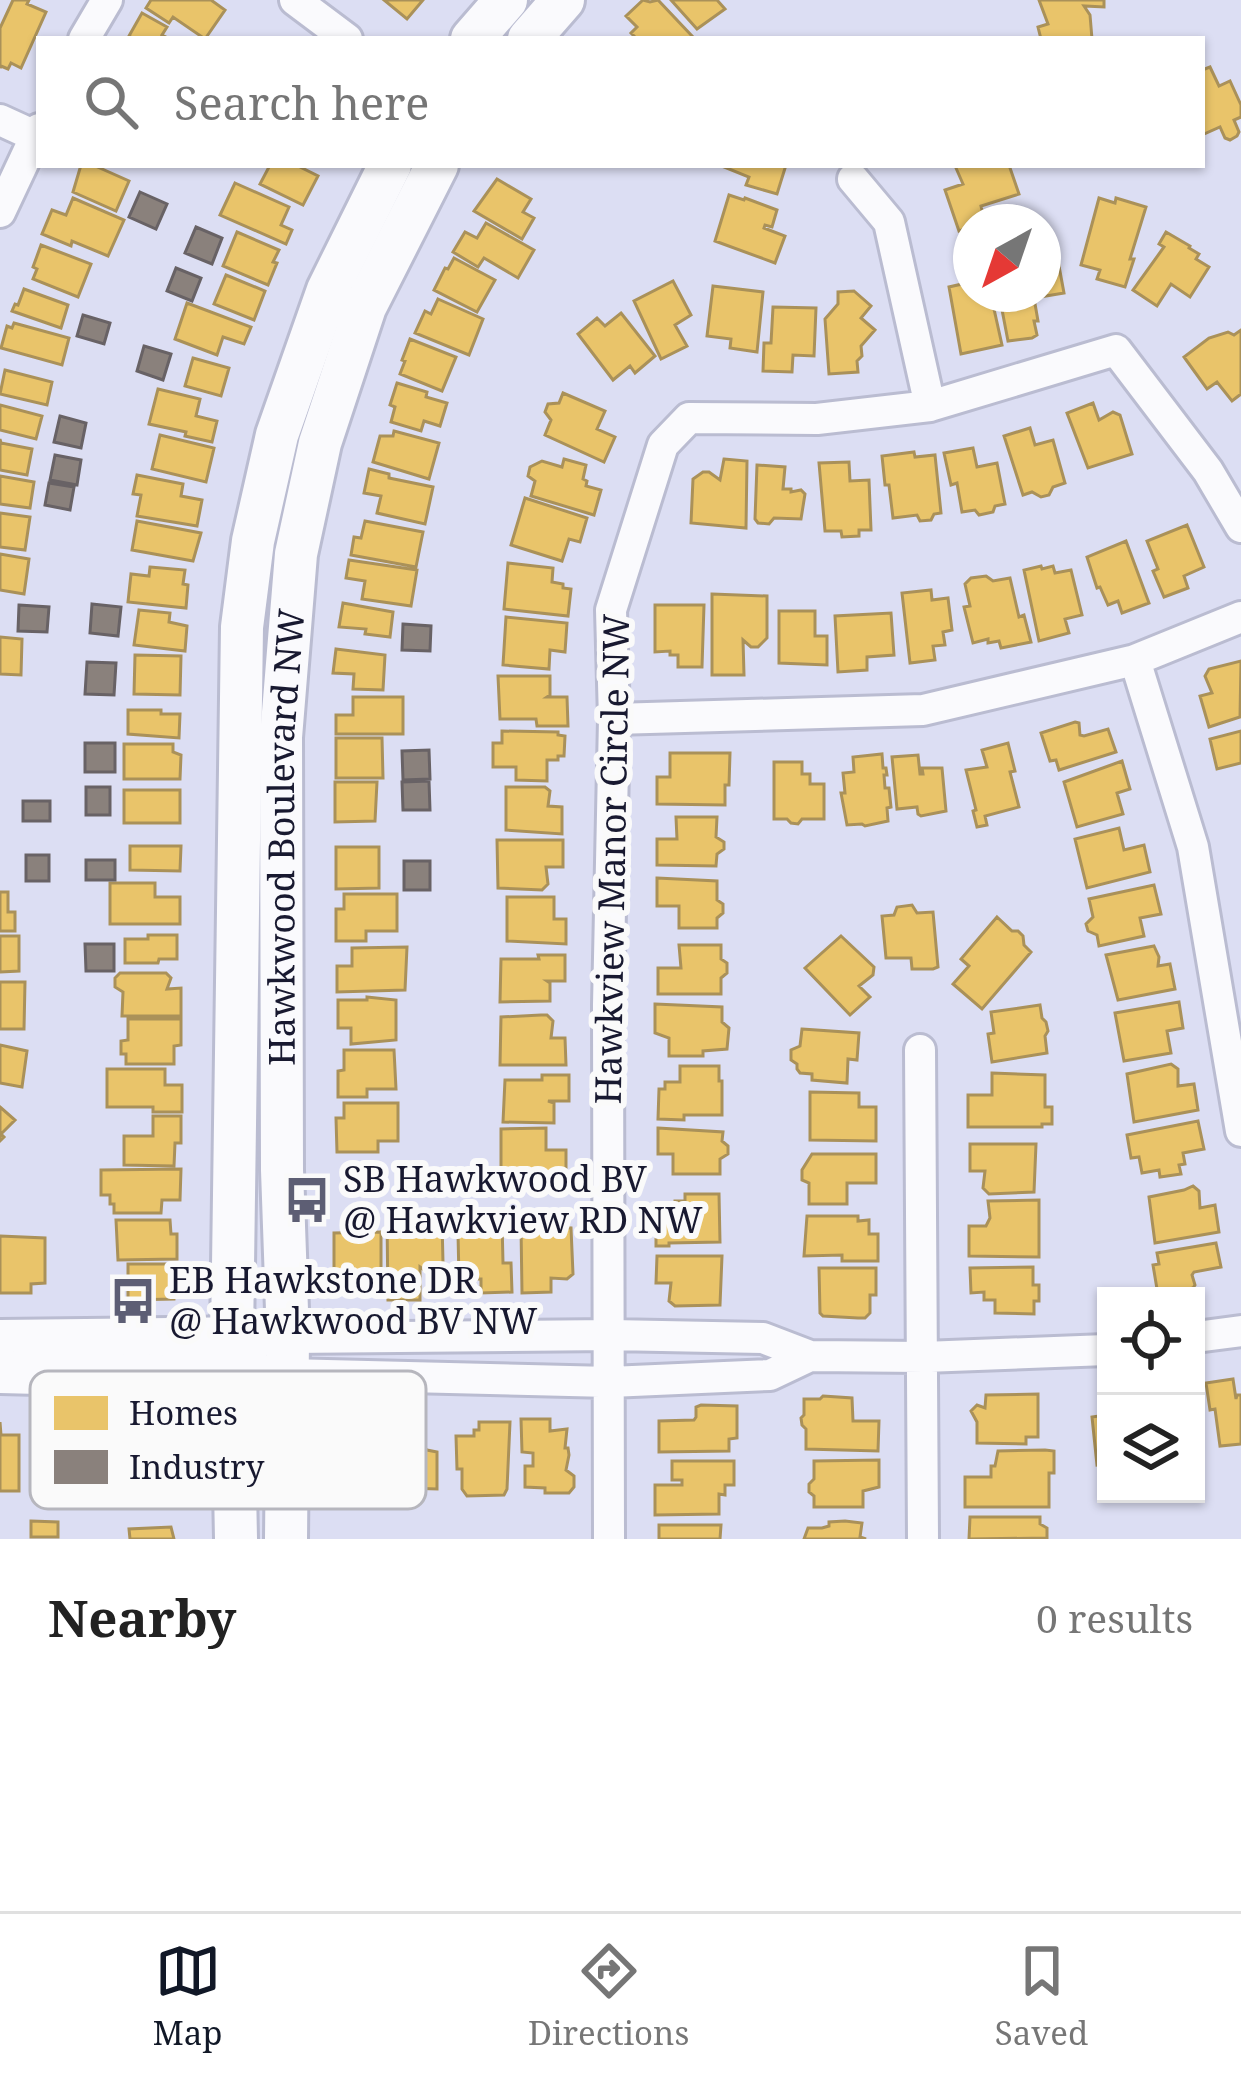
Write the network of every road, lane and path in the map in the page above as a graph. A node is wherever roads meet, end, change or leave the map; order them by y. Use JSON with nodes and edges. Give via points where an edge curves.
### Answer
{"nodes":[{"id":1,"x":107,"y":0,"type":"edge"},
{"id":2,"x":295,"y":0,"type":"edge"},
{"id":3,"x":506,"y":0,"type":"edge"},
{"id":4,"x":563,"y":0,"type":"edge"},
{"id":5,"x":86,"y":36,"type":"edge"},
{"id":6,"x":343,"y":36,"type":"edge"},
{"id":7,"x":475,"y":36,"type":"edge"},
{"id":8,"x":532,"y":36,"type":"edge"},
{"id":9,"x":0,"y":120,"type":"edge"},
{"id":10,"x":36,"y":132,"type":"edge"},
{"id":11,"x":36,"y":134,"type":"edge"},
{"id":12,"x":389,"y":168,"type":"edge"},
{"id":13,"x":435,"y":168,"type":"edge"},
{"id":14,"x":853,"y":179,"type":"dead end"},
{"id":15,"x":0,"y":212,"type":"edge"},
{"id":16,"x":930,"y":406,"type":"junction"},
{"id":17,"x":1241,"y":527,"type":"edge"},
{"id":18,"x":1241,"y":617,"type":"edge"},
{"id":19,"x":1135,"y":660,"type":"junction"},
{"id":20,"x":614,"y":719,"type":"junction"},
{"id":21,"x":261,"y":736,"type":"junction"},
{"id":22,"x":920,"y":1050,"type":"dead end"},
{"id":23,"x":1241,"y":1131,"type":"edge"},
{"id":24,"x":1241,"y":1331,"type":"edge"},
{"id":25,"x":610,"y":1335,"type":"junction"},
{"id":26,"x":1205,"y":1336,"type":"edge"},
{"id":27,"x":0,"y":1341,"type":"edge"},
{"id":28,"x":1097,"y":1350,"type":"edge"},
{"id":29,"x":287,"y":1356,"type":"junction"},
{"id":30,"x":810,"y":1357,"type":"junction"},
{"id":31,"x":924,"y":1357,"type":"junction"},
{"id":32,"x":233,"y":1358,"type":"junction"},
{"id":33,"x":233,"y":1371,"type":"edge"},
{"id":34,"x":287,"y":1371,"type":"edge"},
{"id":35,"x":0,"y":1372,"type":"edge"},
{"id":36,"x":610,"y":1382,"type":"junction"},
{"id":37,"x":236,"y":1509,"type":"edge"},
{"id":38,"x":286,"y":1509,"type":"edge"},
{"id":39,"x":236,"y":1539,"type":"edge"},
{"id":40,"x":286,"y":1539,"type":"edge"},
{"id":41,"x":609,"y":1539,"type":"edge"},
{"id":42,"x":923,"y":1539,"type":"edge"}],
"edges":[{"from":1,"to":5,"type":"street"},
{"from":2,"to":6,"type":"street"},
{"from":3,"to":7,"type":"street"},
{"from":4,"to":8,"type":"street"},
{"from":9,"to":10,"type":"street"},
{"from":11,"to":15,"type":"street"},
{"from":12,"to":21,"type":"street","name":"Hawkwood Boulevard NW","via":[[328,290],[277,435],[253,541],[242,627]]},
{"from":13,"to":21,"type":"street","name":"Hawkwood Boulevard NW","via":[[365,307],[320,443]]},
{"from":14,"to":16,"type":"street","via":[[889,222]]},
{"from":16,"to":17,"type":"street","name":"Hawkview Manor Circle NW","via":[[1116,350]]},
{"from":16,"to":20,"type":"street","name":"Hawkview Manor Circle NW","via":[[817,418],[688,418],[663,445],[611,610]]},
{"from":18,"to":19,"type":"street"},
{"from":19,"to":20,"type":"street","via":[[923,710]]},
{"from":19,"to":23,"type":"street","via":[[1193,847]]},
{"from":20,"to":25,"type":"street","name":"Hawkview Manor Circle NW"},
{"from":21,"to":29,"type":"street","name":"Hawkwood Boulevard NW"},
{"from":21,"to":32,"type":"street","name":"Hawkwood Boulevard NW"},
{"from":22,"to":31,"type":"street"},
{"from":24,"to":26,"type":"street"},
{"from":25,"to":29,"type":"street"},
{"from":25,"to":30,"type":"street","via":[[763,1338]]},
{"from":25,"to":36,"type":"street","name":"Hawkview Manor Circle NW"},
{"from":27,"to":32,"type":"street"},
{"from":28,"to":31,"type":"street"},
{"from":29,"to":32,"type":"street"},
{"from":29,"to":34,"type":"street","name":"Hawkwood Boulevard NW"},
{"from":29,"to":36,"type":"street"},
{"from":30,"to":31,"type":"street"},
{"from":30,"to":36,"type":"street","via":[[770,1375]]},
{"from":31,"to":42,"type":"street"},
{"from":32,"to":33,"type":"street","name":"Hawkwood Boulevard NW"},
{"from":32,"to":35,"type":"street"},
{"from":36,"to":41,"type":"street","name":"Hawkview Manor Circle NW"},
{"from":37,"to":39,"type":"street","name":"Hawkwood Boulevard NW"},
{"from":38,"to":40,"type":"street","name":"Hawkwood Boulevard NW"}]}
